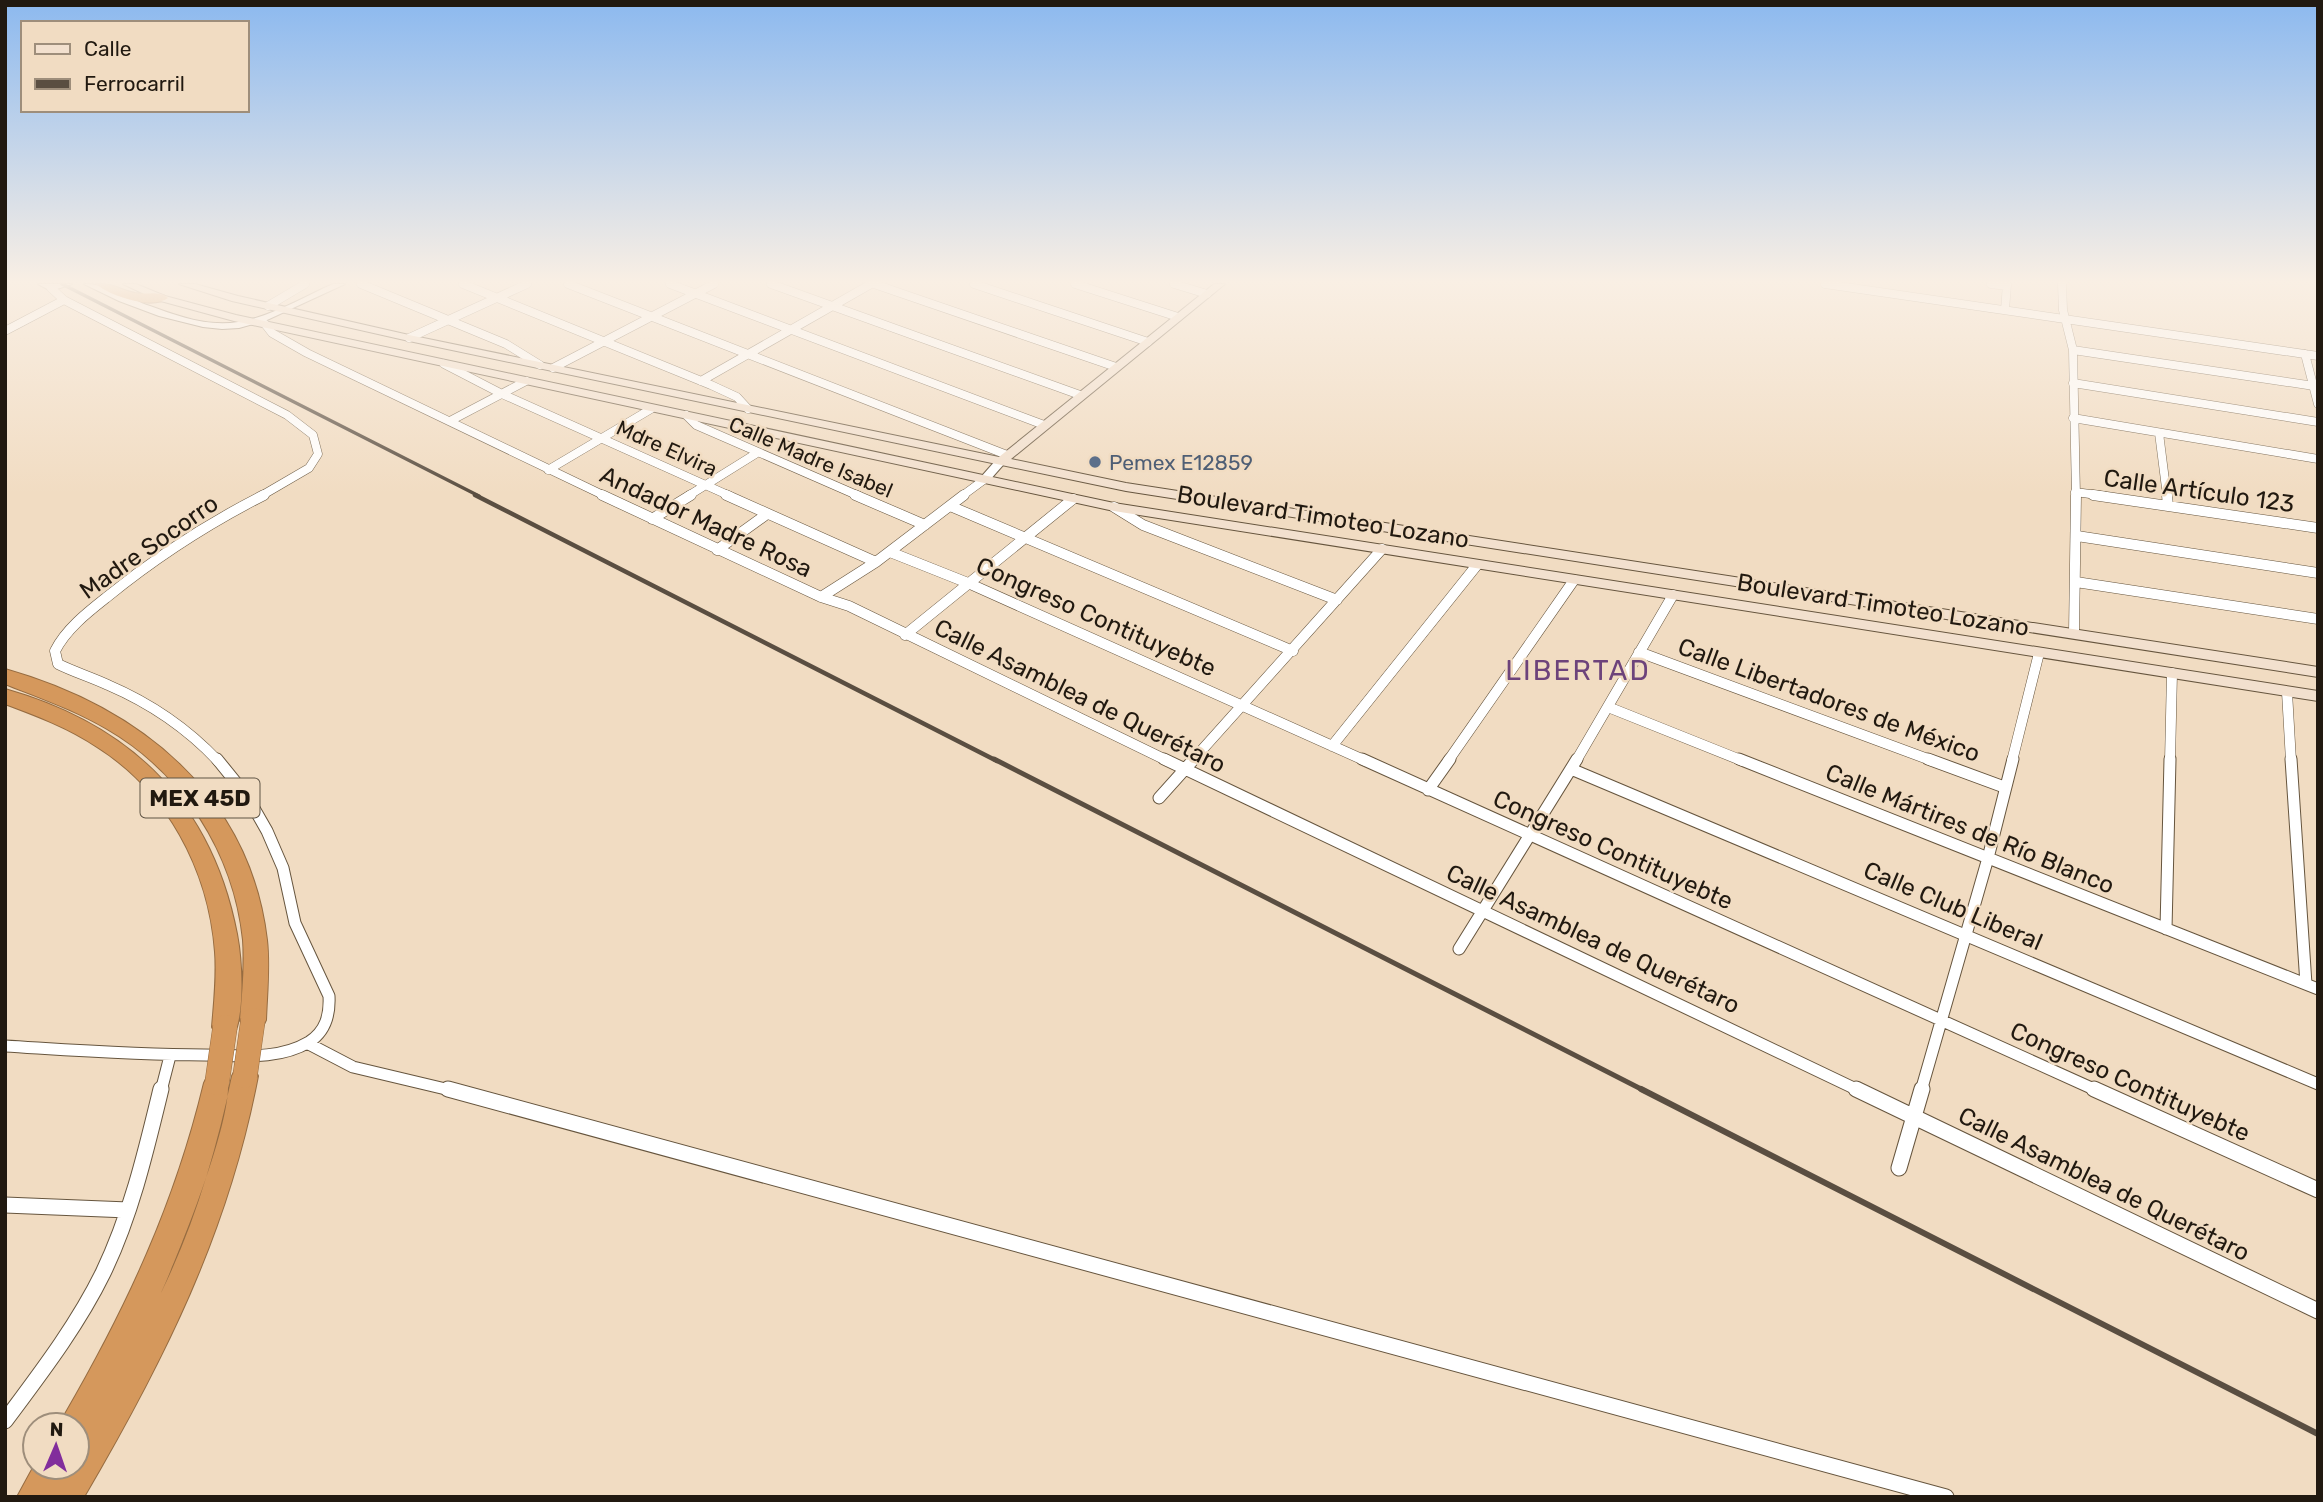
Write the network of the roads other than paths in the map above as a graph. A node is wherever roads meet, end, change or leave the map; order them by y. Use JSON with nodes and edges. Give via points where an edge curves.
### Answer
{"nodes":[{"id":1,"x":168,"y":354,"type":"edge"},
{"id":2,"x":309,"y":354,"type":"edge"},
{"id":3,"x":400,"y":354,"type":"edge"},
{"id":4,"x":487,"y":354,"type":"edge"},
{"id":5,"x":524,"y":354,"type":"edge"},
{"id":6,"x":579,"y":354,"type":"edge"},
{"id":7,"x":638,"y":354,"type":"edge"},
{"id":8,"x":854,"y":354,"type":"edge"},
{"id":9,"x":964,"y":354,"type":"edge"},
{"id":10,"x":1078,"y":354,"type":"edge"},
{"id":11,"x":1132,"y":354,"type":"edge"},
{"id":12,"x":2074,"y":354,"type":"edge"},
{"id":13,"x":2101,"y":354,"type":"edge"},
{"id":14,"x":2305,"y":354,"type":"joint"},
{"id":15,"x":747,"y":355,"type":"joint"},
{"id":16,"x":2318,"y":356,"type":"edge"},
{"id":17,"x":444,"y":364,"type":"junction"},
{"id":18,"x":540,"y":365,"type":"junction"},
{"id":19,"x":1116,"y":367,"type":"junction"},
{"id":20,"x":553,"y":368,"type":"junction"},
{"id":21,"x":526,"y":381,"type":"junction"},
{"id":22,"x":701,"y":381,"type":"junction"},
{"id":23,"x":620,"y":382,"type":"junction"},
{"id":24,"x":2073,"y":383,"type":"junction"},
{"id":25,"x":2314,"y":386,"type":"junction"},
{"id":26,"x":652,"y":389,"type":"junction"},
{"id":27,"x":502,"y":394,"type":"junction"},
{"id":28,"x":1080,"y":396,"type":"junction"},
{"id":29,"x":605,"y":398,"type":"junction"},
{"id":30,"x":633,"y":404,"type":"junction"},
{"id":31,"x":2318,"y":404,"type":"edge"},
{"id":32,"x":652,"y":409,"type":"junction"},
{"id":33,"x":748,"y":409,"type":"junction"},
{"id":34,"x":686,"y":415,"type":"junction"},
{"id":35,"x":2073,"y":418,"type":"junction"},
{"id":36,"x":450,"y":421,"type":"junction"},
{"id":37,"x":2318,"y":422,"type":"edge"},
{"id":38,"x":1044,"y":425,"type":"junction"},
{"id":39,"x":2159,"y":433,"type":"junction"},
{"id":40,"x":600,"y":438,"type":"junction"},
{"id":41,"x":757,"y":453,"type":"junction"},
{"id":42,"x":1004,"y":459,"type":"junction"},
{"id":43,"x":2318,"y":459,"type":"edge"},
{"id":44,"x":548,"y":470,"type":"junction"},
{"id":45,"x":985,"y":479,"type":"junction"},
{"id":46,"x":706,"y":485,"type":"junction"},
{"id":47,"x":2075,"y":492,"type":"junction"},
{"id":48,"x":1073,"y":499,"type":"junction"},
{"id":49,"x":950,"y":506,"type":"junction"},
{"id":50,"x":2168,"y":506,"type":"junction"},
{"id":51,"x":1114,"y":507,"type":"junction"},
{"id":52,"x":767,"y":514,"type":"junction"},
{"id":53,"x":652,"y":519,"type":"junction"},
{"id":54,"x":925,"y":525,"type":"junction"},
{"id":55,"x":2318,"y":528,"type":"edge"},
{"id":56,"x":2077,"y":536,"type":"junction"},
{"id":57,"x":1024,"y":539,"type":"junction"},
{"id":58,"x":1382,"y":549,"type":"junction"},
{"id":59,"x":717,"y":550,"type":"junction"},
{"id":60,"x":890,"y":552,"type":"junction"},
{"id":61,"x":876,"y":562,"type":"junction"},
{"id":62,"x":1477,"y":565,"type":"junction"},
{"id":63,"x":2318,"y":573,"type":"edge"},
{"id":64,"x":1574,"y":580,"type":"junction"},
{"id":65,"x":2076,"y":582,"type":"junction"},
{"id":66,"x":968,"y":583,"type":"junction"},
{"id":67,"x":1823,"y":594,"type":"junction"},
{"id":68,"x":1673,"y":595,"type":"junction"},
{"id":69,"x":821,"y":597,"type":"junction"},
{"id":70,"x":1337,"y":600,"type":"junction"},
{"id":71,"x":1875,"y":602,"type":"junction"},
{"id":72,"x":849,"y":606,"type":"joint"},
{"id":73,"x":1825,"y":620,"type":"junction"},
{"id":74,"x":2318,"y":620,"type":"edge"},
{"id":75,"x":1878,"y":628,"type":"junction"},
{"id":76,"x":2074,"y":633,"type":"junction"},
{"id":77,"x":905,"y":635,"type":"junction"},
{"id":78,"x":1293,"y":652,"type":"junction"},
{"id":79,"x":1639,"y":652,"type":"junction"},
{"id":80,"x":2039,"y":653,"type":"junction"},
{"id":81,"x":2318,"y":672,"type":"edge"},
{"id":82,"x":2172,"y":673,"type":"junction"},
{"id":83,"x":5,"y":676,"type":"edge"},
{"id":84,"x":2287,"y":692,"type":"junction"},
{"id":85,"x":5,"y":695,"type":"edge"},
{"id":86,"x":2318,"y":696,"type":"edge"},
{"id":87,"x":1244,"y":706,"type":"junction"},
{"id":88,"x":1608,"y":707,"type":"junction"},
{"id":89,"x":1332,"y":746,"type":"junction"},
{"id":90,"x":1185,"y":769,"type":"junction"},
{"id":91,"x":1571,"y":769,"type":"junction"},
{"id":92,"x":2004,"y":787,"type":"junction"},
{"id":93,"x":1428,"y":790,"type":"junction"},
{"id":94,"x":1159,"y":798,"type":"dead end"},
{"id":95,"x":1530,"y":835,"type":"junction"},
{"id":96,"x":1988,"y":858,"type":"junction"},
{"id":97,"x":1484,"y":910,"type":"junction"},
{"id":98,"x":2166,"y":929,"type":"junction"},
{"id":99,"x":1966,"y":934,"type":"junction"},
{"id":100,"x":1459,"y":949,"type":"dead end"},
{"id":101,"x":2312,"y":986,"type":"edge"},
{"id":102,"x":1942,"y":1021,"type":"junction"},
{"id":103,"x":307,"y":1043,"type":"junction"},
{"id":104,"x":5,"y":1046,"type":"edge"},
{"id":105,"x":170,"y":1056,"type":"junction"},
{"id":106,"x":2318,"y":1084,"type":"edge"},
{"id":107,"x":1915,"y":1117,"type":"junction"},
{"id":108,"x":1899,"y":1168,"type":"dead end"},
{"id":109,"x":2318,"y":1190,"type":"edge"},
{"id":110,"x":5,"y":1205,"type":"edge"},
{"id":111,"x":128,"y":1210,"type":"junction"},
{"id":112,"x":2318,"y":1311,"type":"edge"},
{"id":113,"x":84,"y":1411,"type":"edge"},
{"id":114,"x":5,"y":1421,"type":"edge"},
{"id":115,"x":43,"y":1481,"type":"edge"},
{"id":116,"x":33,"y":1497,"type":"edge"},
{"id":117,"x":65,"y":1497,"type":"edge"},
{"id":118,"x":1946,"y":1497,"type":"edge"}],
"edges":[{"from":1,"to":103,"type":"street","name":"Madre Socorro","via":[[298,422],[313,435],[316,460],[197,531],[82,619],[56,647],[55,656],[58,664],[116,688],[182,727],[239,785],[273,842],[294,922],[328,990],[328,1020]]},
{"from":2,"to":36,"type":"street","name":"Andador Madre Rosa"},
{"from":3,"to":17,"type":"main road","name":"Boulevard Timoteo Lozano"},
{"from":4,"to":18,"type":"main road","name":"Boulevard Timoteo Lozano"},
{"from":5,"to":18,"type":"street"},
{"from":6,"to":20,"type":"street"},
{"from":7,"to":22,"type":"street"},
{"from":8,"to":38,"type":"street"},
{"from":9,"to":28,"type":"street"},
{"from":10,"to":19,"type":"street"},
{"from":11,"to":19,"type":"main road"},
{"from":12,"to":24,"type":"street"},
{"from":13,"to":25,"type":"street"},
{"from":14,"to":16,"type":"street"},
{"from":14,"to":25,"type":"street"},
{"from":15,"to":22,"type":"street"},
{"from":15,"to":42,"type":"street"},
{"from":17,"to":21,"type":"main road","name":"Boulevard Timoteo Lozano"},
{"from":17,"to":27,"type":"street","name":"Mdre Elvira"},
{"from":18,"to":20,"type":"main road","name":"Boulevard Timoteo Lozano"},
{"from":19,"to":28,"type":"main road"},
{"from":20,"to":23,"type":"main road","name":"Boulevard Timoteo Lozano"},
{"from":21,"to":27,"type":"street"},
{"from":21,"to":29,"type":"main road","name":"Boulevard Timoteo Lozano"},
{"from":22,"to":33,"type":"street","via":[[737,397]]},
{"from":23,"to":26,"type":"main road","name":"Boulevard Timoteo Lozano"},
{"from":23,"to":29,"type":"main road"},
{"from":24,"to":35,"type":"street"},
{"from":24,"to":37,"type":"street"},
{"from":25,"to":31,"type":"street"},
{"from":26,"to":30,"type":"main road","via":[[636,397]]},
{"from":26,"to":33,"type":"main road","name":"Boulevard Timoteo Lozano"},
{"from":27,"to":36,"type":"street"},
{"from":27,"to":40,"type":"street","name":"Mdre Elvira"},
{"from":28,"to":38,"type":"main road"},
{"from":29,"to":30,"type":"main road","name":"Boulevard Timoteo Lozano"},
{"from":30,"to":32,"type":"main road","name":"Boulevard Timoteo Lozano"},
{"from":32,"to":34,"type":"main road","name":"Boulevard Timoteo Lozano"},
{"from":32,"to":40,"type":"street"},
{"from":33,"to":42,"type":"main road","name":"Boulevard Timoteo Lozano"},
{"from":34,"to":41,"type":"street","name":"Calle Madre Isabel","via":[[696,425]]},
{"from":34,"to":45,"type":"main road","name":"Boulevard Timoteo Lozano"},
{"from":35,"to":39,"type":"street"},
{"from":35,"to":47,"type":"street"},
{"from":36,"to":44,"type":"street","name":"Andador Madre Rosa"},
{"from":38,"to":42,"type":"main road"},
{"from":39,"to":43,"type":"street"},
{"from":39,"to":50,"type":"street"},
{"from":40,"to":44,"type":"street"},
{"from":40,"to":46,"type":"street","name":"Mdre Elvira"},
{"from":41,"to":46,"type":"street"},
{"from":41,"to":54,"type":"street","name":"Calle Madre Isabel"},
{"from":42,"to":45,"type":"street"},
{"from":42,"to":67,"type":"main road","name":"Boulevard Timoteo Lozano","via":[[1126,487]]},
{"from":44,"to":53,"type":"street","name":"Andador Madre Rosa"},
{"from":45,"to":48,"type":"main road","name":"Boulevard Timoteo Lozano"},
{"from":45,"to":49,"type":"street"},
{"from":46,"to":52,"type":"street","name":"Mdre Elvira"},
{"from":46,"to":53,"type":"street"},
{"from":47,"to":50,"type":"street","name":"Calle Artículo 123"},
{"from":47,"to":56,"type":"street"},
{"from":48,"to":51,"type":"main road","name":"Boulevard Timoteo Lozano"},
{"from":48,"to":57,"type":"street"},
{"from":49,"to":54,"type":"street"},
{"from":49,"to":57,"type":"street"},
{"from":50,"to":55,"type":"street","name":"Calle Artículo 123"},
{"from":51,"to":58,"type":"main road","name":"Boulevard Timoteo Lozano"},
{"from":51,"to":70,"type":"street","via":[[1175,538]]},
{"from":52,"to":59,"type":"street"},
{"from":52,"to":61,"type":"street","name":"Mdre Elvira"},
{"from":53,"to":59,"type":"street","name":"Andador Madre Rosa"},
{"from":54,"to":60,"type":"street"},
{"from":56,"to":63,"type":"street"},
{"from":56,"to":65,"type":"street"},
{"from":57,"to":66,"type":"street"},
{"from":57,"to":78,"type":"street"},
{"from":58,"to":62,"type":"main road","name":"Boulevard Timoteo Lozano"},
{"from":58,"to":70,"type":"street"},
{"from":59,"to":69,"type":"street","name":"Andador Madre Rosa"},
{"from":60,"to":61,"type":"street"},
{"from":60,"to":66,"type":"street","name":"Congreso Contituyebte"},
{"from":61,"to":69,"type":"street"},
{"from":62,"to":64,"type":"main road","name":"Boulevard Timoteo Lozano"},
{"from":62,"to":89,"type":"street"},
{"from":64,"to":68,"type":"main road","name":"Boulevard Timoteo Lozano"},
{"from":64,"to":93,"type":"street"},
{"from":65,"to":74,"type":"street"},
{"from":65,"to":76,"type":"street"},
{"from":66,"to":77,"type":"street"},
{"from":66,"to":87,"type":"street","name":"Congreso Contituyebte"},
{"from":67,"to":71,"type":"main road","name":"Boulevard Timoteo Lozano"},
{"from":67,"to":73,"type":"main road","via":[[1837,610]]},
{"from":68,"to":73,"type":"main road","name":"Boulevard Timoteo Lozano"},
{"from":68,"to":79,"type":"street"},
{"from":69,"to":72,"type":"street","name":"Andador Madre Rosa"},
{"from":70,"to":78,"type":"street"},
{"from":71,"to":75,"type":"main road","via":[[1869,615]]},
{"from":71,"to":76,"type":"main road","name":"Boulevard Timoteo Lozano"},
{"from":72,"to":77,"type":"street","name":"Calle Asamblea de Querétaro"},
{"from":73,"to":75,"type":"main road","name":"Boulevard Timoteo Lozano"},
{"from":75,"to":80,"type":"main road","name":"Boulevard Timoteo Lozano"},
{"from":76,"to":81,"type":"main road","name":"Boulevard Timoteo Lozano"},
{"from":77,"to":90,"type":"street","name":"Calle Asamblea de Querétaro"},
{"from":78,"to":87,"type":"street"},
{"from":79,"to":88,"type":"street"},
{"from":79,"to":92,"type":"street","name":"Calle Libertadores de México"},
{"from":80,"to":82,"type":"main road","name":"Boulevard Timoteo Lozano"},
{"from":80,"to":92,"type":"street"},
{"from":82,"to":84,"type":"main road","name":"Boulevard Timoteo Lozano"},
{"from":82,"to":98,"type":"street"},
{"from":83,"to":117,"type":"highway","number":"MEX 45D","bridge":true,"via":[[128,732],[187,782],[228,846],[247,901],[256,962],[240,1113],[214,1198],[148,1353]]},
{"from":84,"to":86,"type":"main road","name":"Boulevard Timoteo Lozano"},
{"from":84,"to":101,"type":"street"},
{"from":85,"to":113,"type":"highway","number":"MEX 45D","bridge":true,"via":[[106,742],[147,776],[178,812],[204,856],[227,944],[225,1027],[217,1083],[183,1207],[141,1306]]},
{"from":87,"to":89,"type":"street","name":"Congreso Contituyebte"},
{"from":87,"to":90,"type":"street"},
{"from":88,"to":91,"type":"street"},
{"from":88,"to":96,"type":"street","name":"Calle Mártires de Río Blanco"},
{"from":89,"to":93,"type":"street","name":"Congreso Contituyebte"},
{"from":90,"to":94,"type":"street"},
{"from":90,"to":97,"type":"street","name":"Calle Asamblea de Querétaro"},
{"from":91,"to":95,"type":"street"},
{"from":91,"to":99,"type":"street","name":"Calle Club Liberal"},
{"from":92,"to":96,"type":"street"},
{"from":93,"to":95,"type":"street","name":"Congreso Contituyebte"},
{"from":95,"to":97,"type":"street"},
{"from":95,"to":102,"type":"street","name":"Congreso Contituyebte"},
{"from":96,"to":98,"type":"street","name":"Calle Mártires de Río Blanco"},
{"from":96,"to":99,"type":"street"},
{"from":97,"to":100,"type":"street"},
{"from":97,"to":107,"type":"street","name":"Calle Asamblea de Querétaro"},
{"from":98,"to":101,"type":"street","name":"Calle Mártires de Río Blanco"},
{"from":99,"to":102,"type":"street"},
{"from":99,"to":106,"type":"street","name":"Calle Club Liberal"},
{"from":102,"to":107,"type":"street"},
{"from":102,"to":109,"type":"street","name":"Congreso Contituyebte"},
{"from":103,"to":105,"type":"street","via":[[271,1055]]},
{"from":103,"to":118,"type":"street","via":[[326,1056],[359,1067]]},
{"from":104,"to":105,"type":"street"},
{"from":105,"to":111,"type":"street"},
{"from":107,"to":108,"type":"street"},
{"from":107,"to":112,"type":"street","name":"Calle Asamblea de Querétaro"},
{"from":110,"to":111,"type":"street"},
{"from":111,"to":114,"type":"street","via":[[112,1252],[64,1340]]},
{"from":115,"to":116,"type":"highway"}]}
